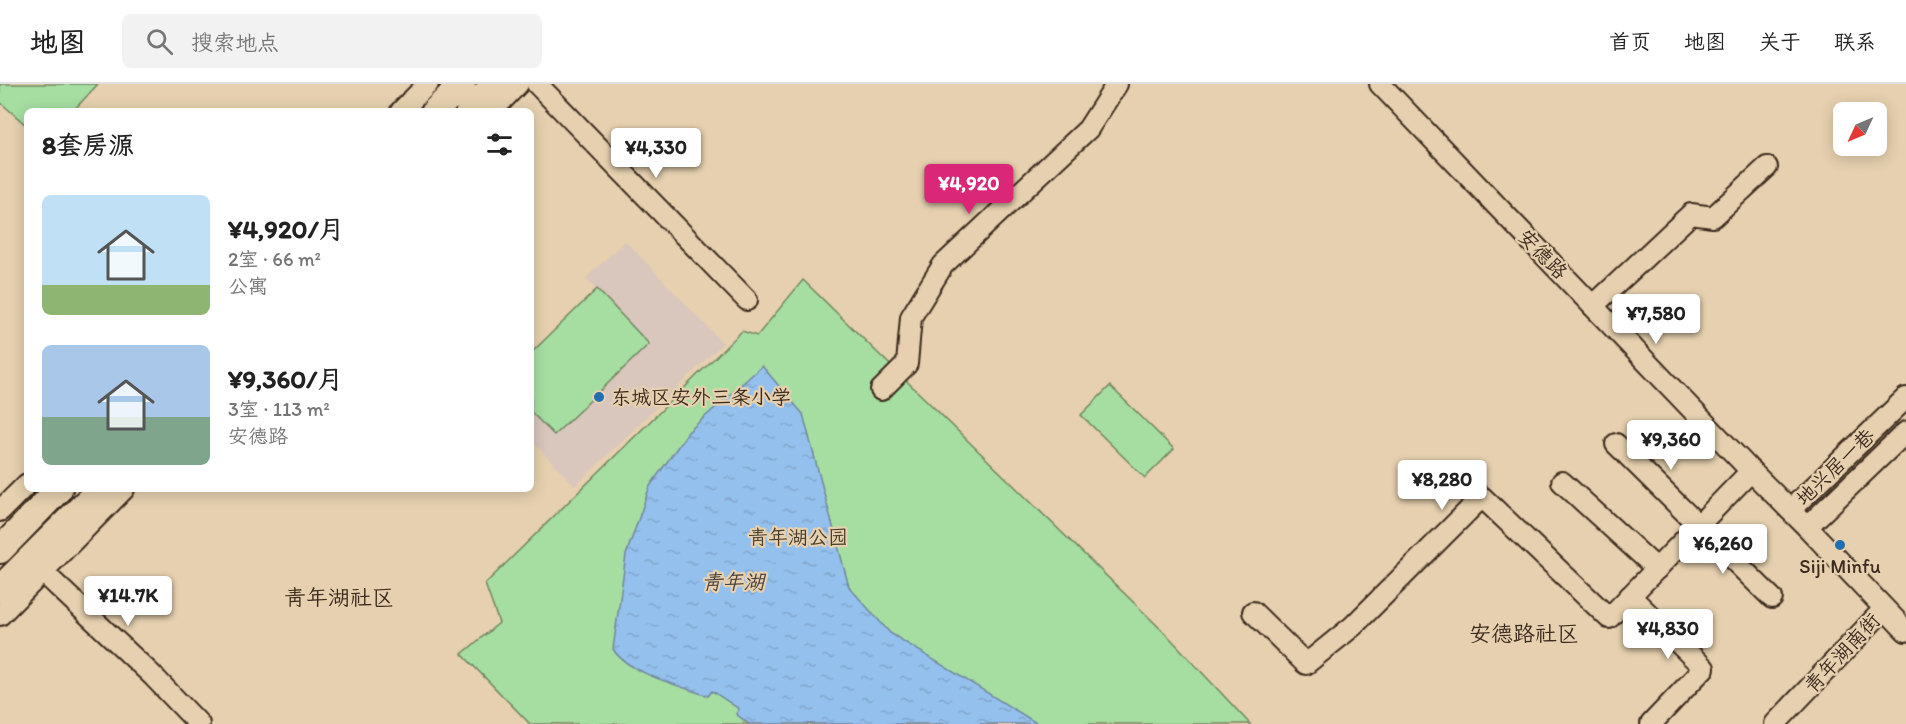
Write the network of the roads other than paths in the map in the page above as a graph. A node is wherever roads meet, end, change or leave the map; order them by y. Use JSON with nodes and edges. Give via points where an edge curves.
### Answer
{"nodes":[{"id":1,"x":428,"y":84,"type":"edge"},
{"id":2,"x":462,"y":84,"type":"edge"},
{"id":3,"x":495,"y":84,"type":"edge"},
{"id":4,"x":518,"y":84,"type":"edge"},
{"id":5,"x":537,"y":84,"type":"edge"},
{"id":6,"x":1117,"y":84,"type":"edge"},
{"id":7,"x":1380,"y":84,"type":"edge"},
{"id":8,"x":403,"y":108,"type":"edge"},
{"id":9,"x":438,"y":108,"type":"edge"},
{"id":10,"x":471,"y":108,"type":"edge"},
{"id":11,"x":495,"y":108,"type":"edge"},
{"id":12,"x":1767,"y":167,"type":"dead end"},
{"id":13,"x":747,"y":300,"type":"dead end"},
{"id":14,"x":1593,"y":306,"type":"junction"},
{"id":15,"x":881,"y":390,"type":"dead end"},
{"id":16,"x":1906,"y":399,"type":"edge"},
{"id":17,"x":1906,"y":432,"type":"edge"},
{"id":18,"x":1616,"y":444,"type":"dead end"},
{"id":19,"x":1751,"y":471,"type":"junction"},
{"id":20,"x":1562,"y":482,"type":"dead end"},
{"id":21,"x":24,"y":487,"type":"edge"},
{"id":22,"x":56,"y":492,"type":"edge"},
{"id":23,"x":98,"y":492,"type":"edge"},
{"id":24,"x":121,"y":492,"type":"edge"},
{"id":25,"x":1790,"y":510,"type":"junction"},
{"id":26,"x":0,"y":511,"type":"edge"},
{"id":27,"x":1699,"y":525,"type":"junction"},
{"id":28,"x":1807,"y":527,"type":"junction"},
{"id":29,"x":2,"y":540,"type":"edge"},
{"id":30,"x":36,"y":566,"type":"junction"},
{"id":31,"x":1657,"y":569,"type":"junction"},
{"id":32,"x":0,"y":589,"type":"edge"},
{"id":33,"x":1630,"y":596,"type":"junction"},
{"id":34,"x":1772,"y":598,"type":"dead end"},
{"id":35,"x":1884,"y":609,"type":"junction"},
{"id":36,"x":1253,"y":612,"type":"dead end"},
{"id":37,"x":0,"y":615,"type":"edge"},
{"id":38,"x":1906,"y":631,"type":"edge"},
{"id":39,"x":199,"y":724,"type":"edge"},
{"id":40,"x":1651,"y":724,"type":"edge"},
{"id":41,"x":1775,"y":724,"type":"edge"}],
"edges":[{"from":1,"to":8,"type":"street"},
{"from":2,"to":9,"type":"main road"},
{"from":3,"to":10,"type":"main road"},
{"from":4,"to":11,"type":"street"},
{"from":5,"to":13,"type":"street"},
{"from":6,"to":15,"type":"street","via":[[1088,129],[943,265],[911,317],[907,364]]},
{"from":7,"to":14,"type":"street","name":"安德路"},
{"from":12,"to":14,"type":"street","via":[[1713,217],[1691,214]]},
{"from":14,"to":19,"type":"street","name":"安德路"},
{"from":16,"to":25,"type":"street","name":"地兴居一巷"},
{"from":17,"to":28,"type":"street","name":"地兴居一巷"},
{"from":18,"to":27,"type":"street"},
{"from":19,"to":25,"type":"street","name":"安德路"},
{"from":19,"to":27,"type":"street"},
{"from":20,"to":31,"type":"street"},
{"from":21,"to":26,"type":"street"},
{"from":22,"to":29,"type":"main road"},
{"from":23,"to":30,"type":"main road"},
{"from":24,"to":30,"type":"street"},
{"from":25,"to":28,"type":"street","name":"安德路"},
{"from":27,"to":31,"type":"street"},
{"from":27,"to":34,"type":"street"},
{"from":28,"to":35,"type":"street","name":"安德路"},
{"from":30,"to":32,"type":"main road"},
{"from":30,"to":37,"type":"street"},
{"from":30,"to":39,"type":"street"},
{"from":31,"to":33,"type":"street"},
{"from":33,"to":36,"type":"street","via":[[1609,618],[1482,497],[1353,626],[1306,664]]},
{"from":33,"to":40,"type":"street","via":[[1704,668]]},
{"from":35,"to":38,"type":"street","name":"安德路"},
{"from":35,"to":41,"type":"street","name":"青年湖南街"}]}
